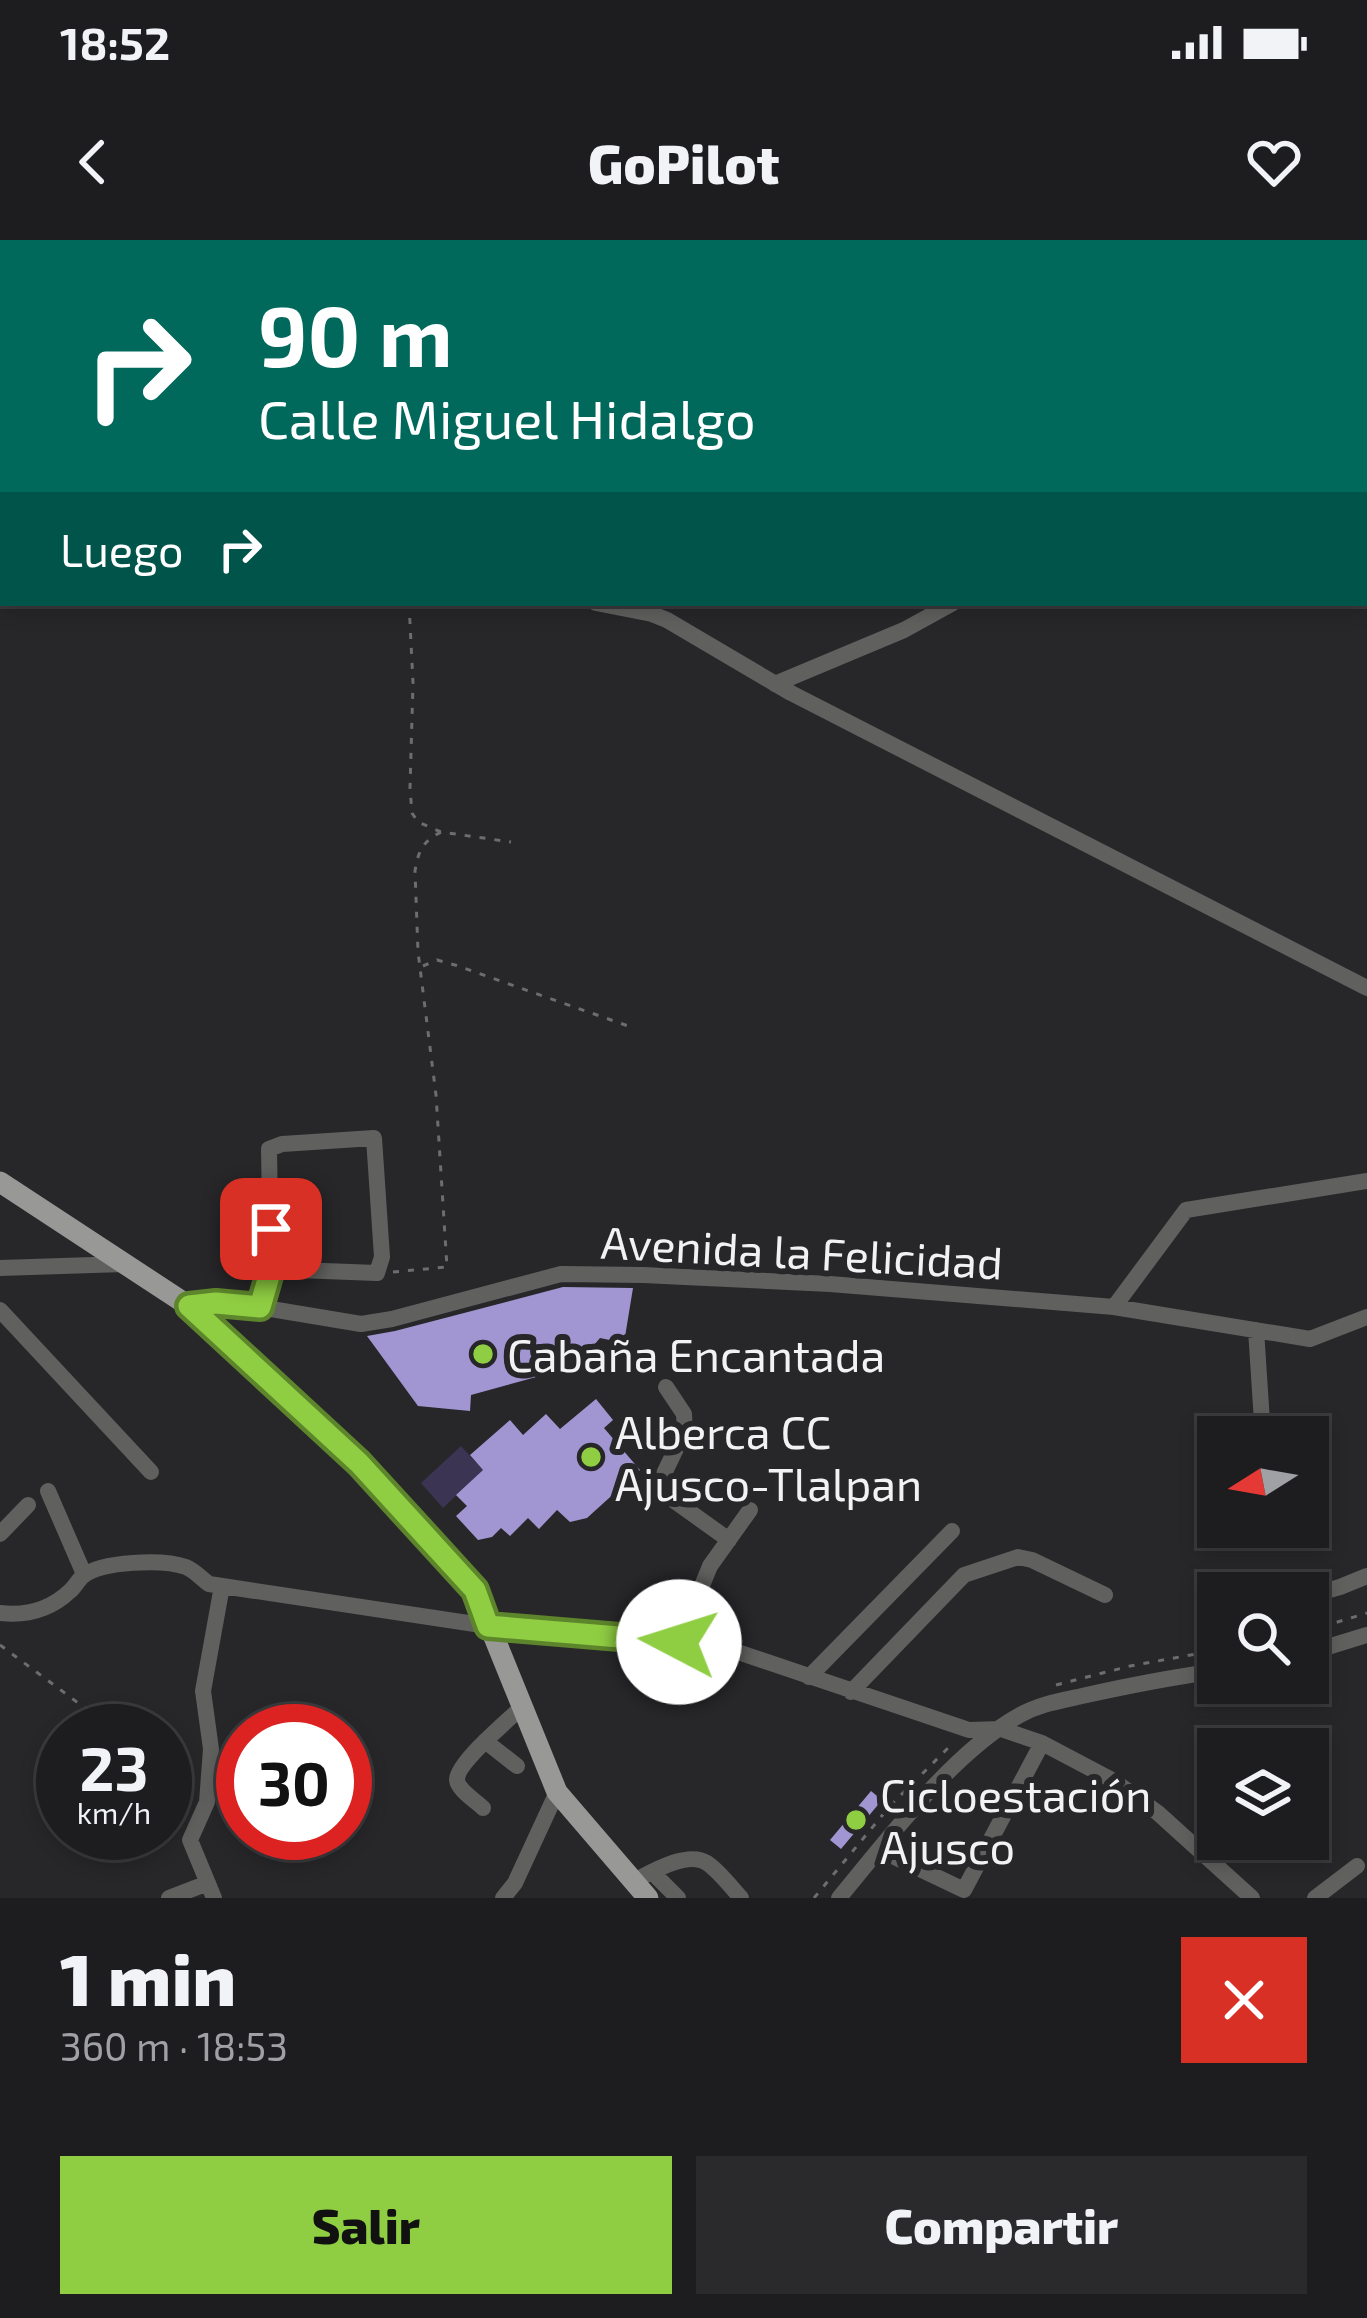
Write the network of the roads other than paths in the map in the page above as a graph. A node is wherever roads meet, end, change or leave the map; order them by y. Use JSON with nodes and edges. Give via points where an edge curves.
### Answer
{"nodes":[{"id":1,"x":611,"y":606,"type":"edge"},
{"id":2,"x":948,"y":606,"type":"edge"},
{"id":3,"x":776,"y":684,"type":"junction"},
{"id":4,"x":1367,"y":988,"type":"edge"},
{"id":5,"x":1367,"y":1181,"type":"edge"},
{"id":6,"x":0,"y":1182,"type":"edge"},
{"id":7,"x":124,"y":1264,"type":"junction"},
{"id":8,"x":0,"y":1268,"type":"edge"},
{"id":9,"x":271,"y":1269,"type":"junction"},
{"id":10,"x":189,"y":1306,"type":"junction"},
{"id":11,"x":260,"y":1307,"type":"junction"},
{"id":12,"x":1114,"y":1307,"type":"junction"},
{"id":13,"x":0,"y":1310,"type":"edge"},
{"id":14,"x":1367,"y":1317,"type":"edge"},
{"id":15,"x":1256,"y":1330,"type":"junction"},
{"id":16,"x":666,"y":1387,"type":"dead end"},
{"id":17,"x":1262,"y":1416,"type":"edge"},
{"id":18,"x":152,"y":1472,"type":"dead end"},
{"id":19,"x":48,"y":1490,"type":"dead end"},
{"id":20,"x":28,"y":1505,"type":"dead end"},
{"id":21,"x":750,"y":1510,"type":"dead end"},
{"id":22,"x":952,"y":1531,"type":"dead end"},
{"id":23,"x":0,"y":1534,"type":"edge"},
{"id":24,"x":728,"y":1540,"type":"junction"},
{"id":25,"x":84,"y":1574,"type":"junction"},
{"id":26,"x":1367,"y":1576,"type":"edge"},
{"id":27,"x":222,"y":1586,"type":"junction"},
{"id":28,"x":1329,"y":1591,"type":"edge"},
{"id":29,"x":1105,"y":1595,"type":"dead end"},
{"id":30,"x":0,"y":1612,"type":"edge"},
{"id":31,"x":488,"y":1626,"type":"junction"},
{"id":32,"x":1367,"y":1635,"type":"edge"},
{"id":33,"x":679,"y":1642,"type":"junction"},
{"id":34,"x":1329,"y":1647,"type":"edge"},
{"id":35,"x":1197,"y":1674,"type":"edge"},
{"id":36,"x":808,"y":1677,"type":"junction"},
{"id":37,"x":851,"y":1692,"type":"junction"},
{"id":38,"x":521,"y":1708,"type":"junction"},
{"id":39,"x":1001,"y":1729,"type":"junction"},
{"id":40,"x":485,"y":1741,"type":"junction"},
{"id":41,"x":1042,"y":1743,"type":"junction"},
{"id":42,"x":517,"y":1766,"type":"dead end"},
{"id":43,"x":557,"y":1792,"type":"junction"},
{"id":44,"x":483,"y":1808,"type":"dead end"},
{"id":45,"x":880,"y":1850,"type":"junction"},
{"id":46,"x":1358,"y":1866,"type":"dead end"},
{"id":47,"x":644,"y":1884,"type":"edge"},
{"id":48,"x":211,"y":1891,"type":"edge"},
{"id":49,"x":169,"y":1898,"type":"edge"},
{"id":50,"x":503,"y":1898,"type":"edge"},
{"id":51,"x":678,"y":1898,"type":"edge"},
{"id":52,"x":741,"y":1898,"type":"edge"},
{"id":53,"x":839,"y":1898,"type":"edge"},
{"id":54,"x":1252,"y":1898,"type":"edge"},
{"id":55,"x":1315,"y":1898,"type":"edge"}],
"edges":[{"from":1,"to":3,"type":"street","via":[[667,620]]},
{"from":2,"to":3,"type":"street"},
{"from":3,"to":4,"type":"street"},
{"from":5,"to":12,"type":"street","via":[[1186,1210]]},
{"from":6,"to":7,"type":"main road"},
{"from":7,"to":8,"type":"street"},
{"from":7,"to":10,"type":"main road"},
{"from":9,"to":9,"type":"street","via":[[269,1149],[374,1138],[377,1273]]},
{"from":9,"to":11,"type":"street"},
{"from":10,"to":11,"type":"street","name":"Avenida la Felicidad"},
{"from":10,"to":31,"type":"main road","via":[[359,1463],[475,1590]]},
{"from":11,"to":12,"type":"street","name":"Avenida la Felicidad","via":[[361,1324],[561,1274]]},
{"from":12,"to":15,"type":"street","name":"Avenida la Felicidad"},
{"from":13,"to":18,"type":"street"},
{"from":14,"to":15,"type":"street","name":"Avenida la Felicidad","via":[[1310,1339]]},
{"from":15,"to":17,"type":"street"},
{"from":16,"to":24,"type":"street","via":[[685,1430],[662,1492]]},
{"from":19,"to":25,"type":"street"},
{"from":20,"to":23,"type":"street"},
{"from":21,"to":24,"type":"street"},
{"from":22,"to":36,"type":"street"},
{"from":24,"to":33,"type":"street"},
{"from":25,"to":27,"type":"street","via":[[122,1563],[187,1567]]},
{"from":25,"to":30,"type":"street","via":[[46,1606],[24,1615]]},
{"from":26,"to":28,"type":"street"},
{"from":27,"to":31,"type":"street"},
{"from":27,"to":48,"type":"street","via":[[202,1691],[212,1749],[207,1802],[190,1840]]},
{"from":29,"to":37,"type":"street","via":[[1018,1557],[964,1575]]},
{"from":31,"to":33,"type":"street"},
{"from":31,"to":38,"type":"main road"},
{"from":32,"to":34,"type":"street"},
{"from":33,"to":36,"type":"street","via":[[720,1646]]},
{"from":35,"to":39,"type":"street","via":[[1048,1702]]},
{"from":36,"to":37,"type":"street"},
{"from":37,"to":39,"type":"street","via":[[969,1730]]},
{"from":38,"to":40,"type":"street"},
{"from":38,"to":43,"type":"main road"},
{"from":39,"to":41,"type":"street"},
{"from":39,"to":45,"type":"street","via":[[942,1778]]},
{"from":40,"to":42,"type":"street"},
{"from":40,"to":44,"type":"street","via":[[457,1774]]},
{"from":41,"to":45,"type":"street","via":[[964,1890]]},
{"from":41,"to":54,"type":"street","via":[[1129,1792]]},
{"from":43,"to":47,"type":"main road"},
{"from":43,"to":50,"type":"street"},
{"from":45,"to":53,"type":"street"},
{"from":46,"to":55,"type":"street"},
{"from":47,"to":51,"type":"street"},
{"from":47,"to":52,"type":"street","via":[[697,1859]]},
{"from":48,"to":49,"type":"street"}]}
